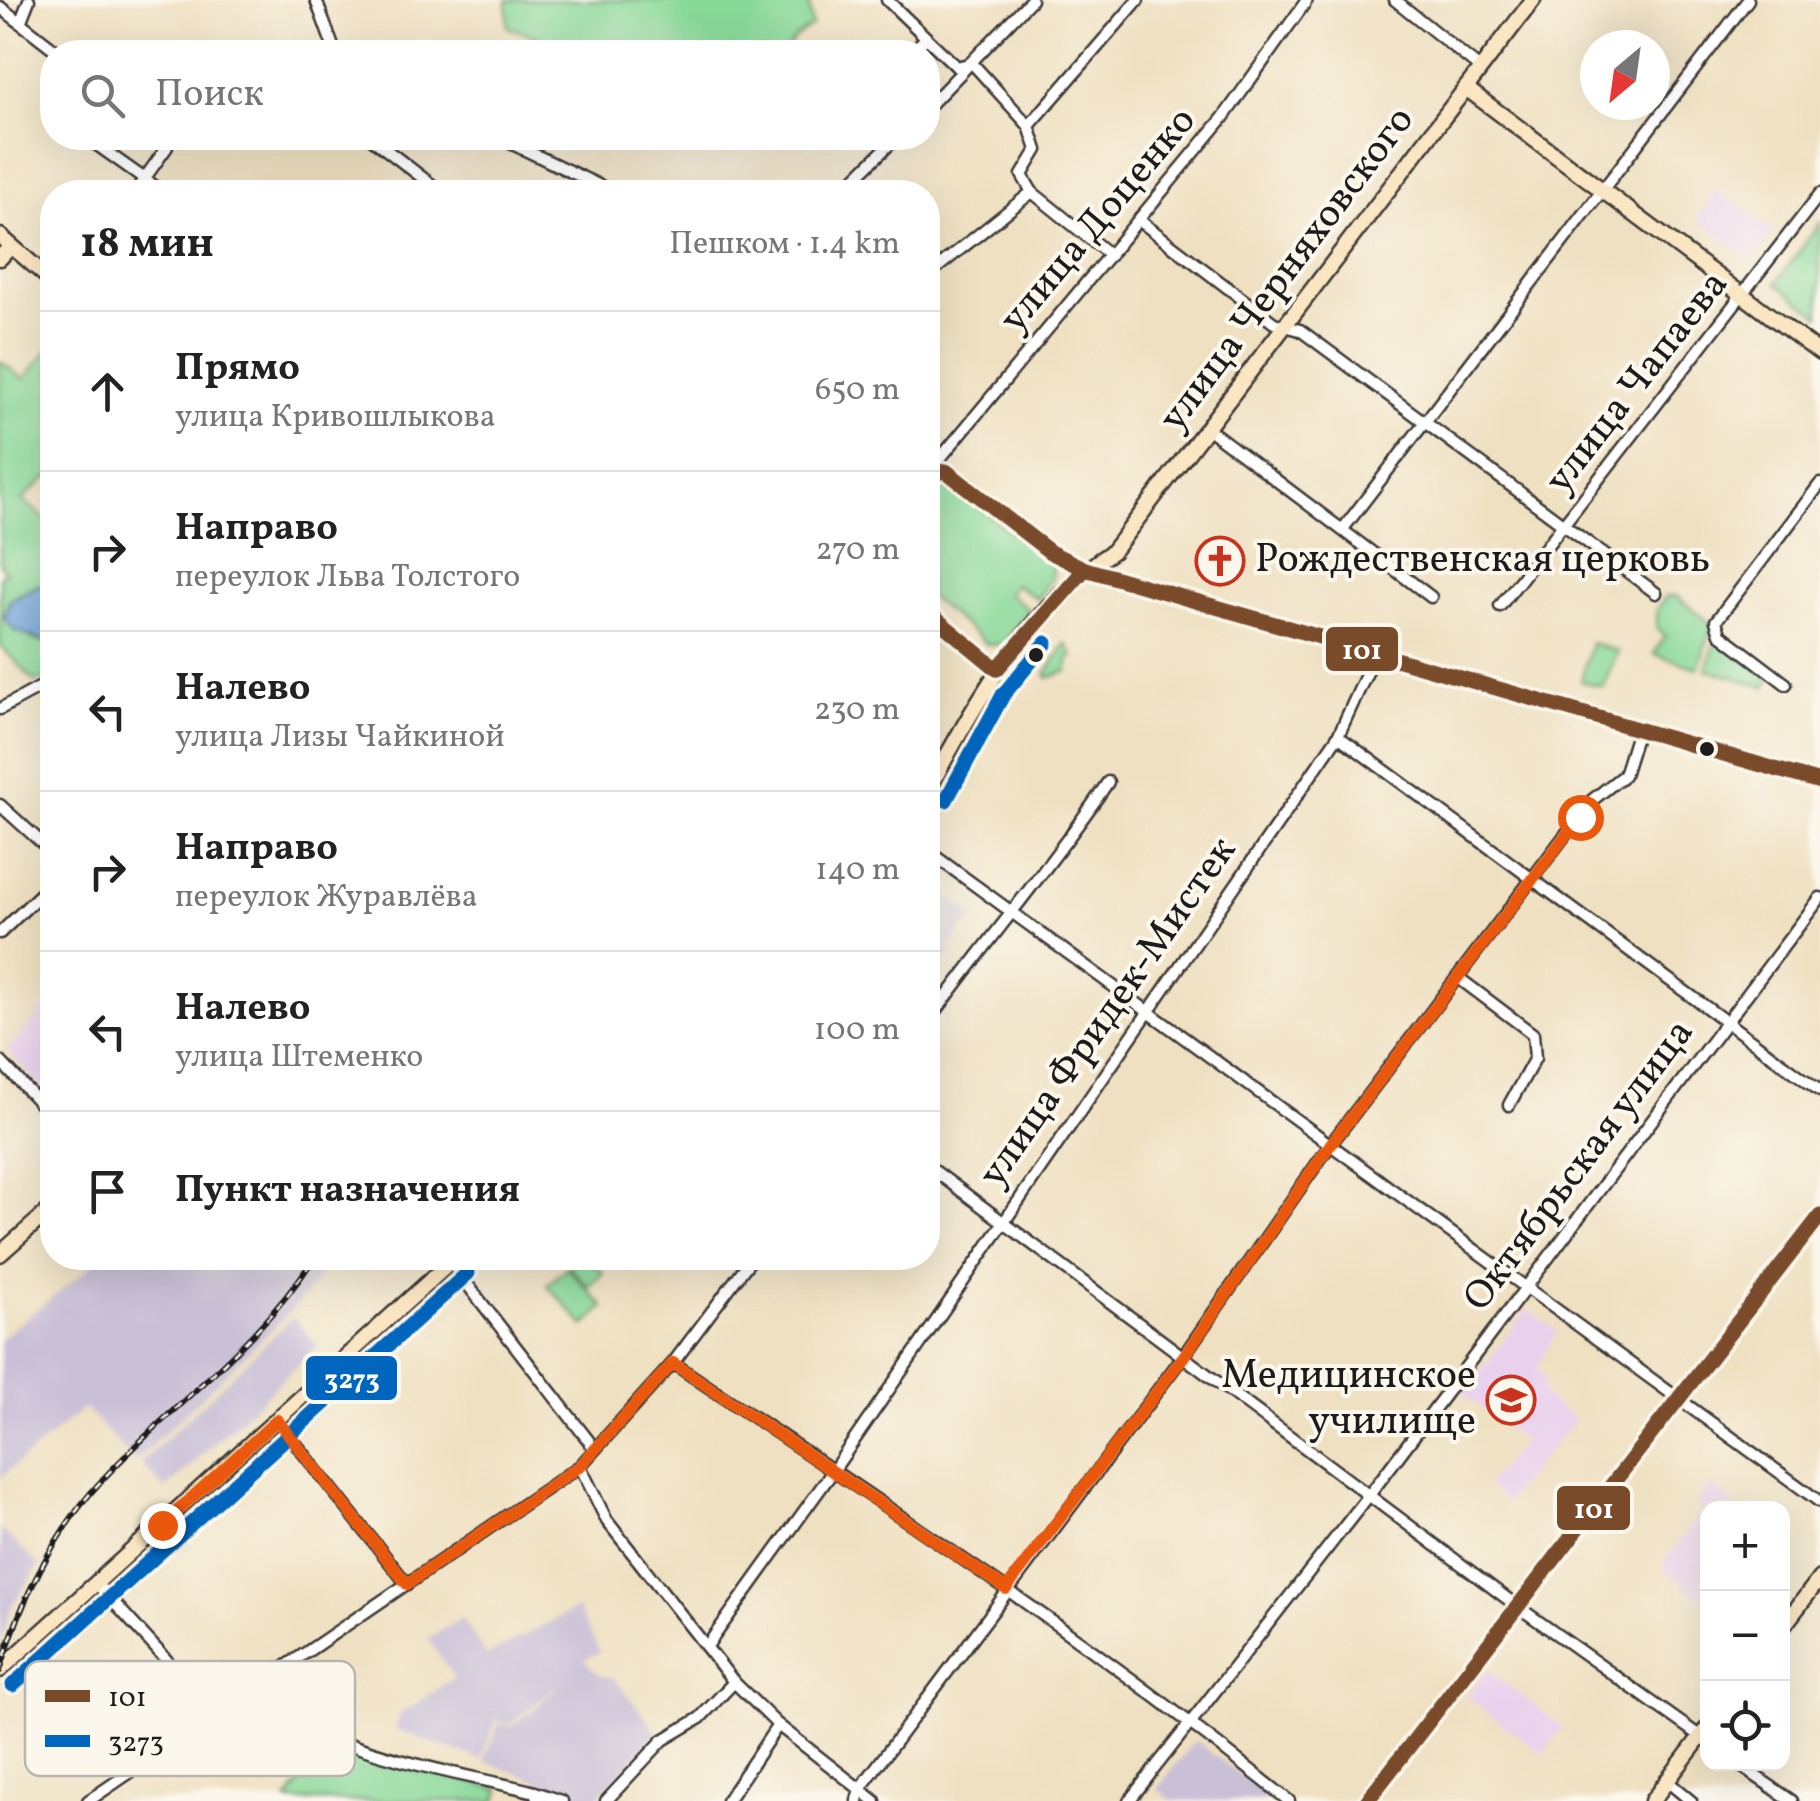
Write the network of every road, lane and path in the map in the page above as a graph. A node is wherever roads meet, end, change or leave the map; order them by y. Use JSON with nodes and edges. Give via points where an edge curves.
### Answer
{"nodes":[{"id":1,"x":28,"y":0,"type":"edge"},
{"id":2,"x":316,"y":0,"type":"edge"},
{"id":3,"x":887,"y":0,"type":"edge"},
{"id":4,"x":1031,"y":0,"type":"edge"},
{"id":5,"x":1138,"y":0,"type":"edge"},
{"id":6,"x":1307,"y":0,"type":"edge"},
{"id":7,"x":1395,"y":0,"type":"edge"},
{"id":8,"x":1533,"y":0,"type":"edge"},
{"id":9,"x":1748,"y":0,"type":"edge"},
{"id":10,"x":0,"y":8,"type":"edge"},
{"id":11,"x":20,"y":22,"type":"junction"},
{"id":12,"x":926,"y":38,"type":"edge"},
{"id":13,"x":43,"y":40,"type":"edge"},
{"id":14,"x":331,"y":40,"type":"edge"},
{"id":15,"x":940,"y":51,"type":"edge"},
{"id":16,"x":972,"y":63,"type":"junction"},
{"id":17,"x":1482,"y":69,"type":"junction"},
{"id":18,"x":1467,"y":89,"type":"junction"},
{"id":19,"x":940,"y":95,"type":"edge"},
{"id":20,"x":1028,"y":126,"type":"junction"},
{"id":21,"x":103,"y":150,"type":"edge"},
{"id":22,"x":165,"y":150,"type":"edge"},
{"id":23,"x":386,"y":150,"type":"edge"},
{"id":24,"x":526,"y":150,"type":"edge"},
{"id":25,"x":884,"y":150,"type":"edge"},
{"id":26,"x":145,"y":179,"type":"joint"},
{"id":27,"x":425,"y":180,"type":"edge"},
{"id":28,"x":588,"y":180,"type":"edge"},
{"id":29,"x":853,"y":180,"type":"edge"},
{"id":30,"x":1032,"y":192,"type":"junction"},
{"id":31,"x":1604,"y":193,"type":"junction"},
{"id":32,"x":1820,"y":194,"type":"edge"},
{"id":33,"x":1140,"y":221,"type":"junction"},
{"id":34,"x":6,"y":241,"type":"edge"},
{"id":35,"x":1110,"y":255,"type":"junction"},
{"id":36,"x":0,"y":258,"type":"edge"},
{"id":37,"x":940,"y":265,"type":"edge"},
{"id":38,"x":40,"y":271,"type":"edge"},
{"id":39,"x":1743,"y":296,"type":"junction"},
{"id":40,"x":1288,"y":325,"type":"junction"},
{"id":41,"x":1820,"y":353,"type":"edge"},
{"id":42,"x":1422,"y":424,"type":"junction"},
{"id":43,"x":1208,"y":428,"type":"junction"},
{"id":44,"x":940,"y":459,"type":"edge"},
{"id":45,"x":940,"y":472,"type":"edge"},
{"id":46,"x":1820,"y":484,"type":"edge"},
{"id":47,"x":1565,"y":527,"type":"junction"},
{"id":48,"x":1343,"y":529,"type":"junction"},
{"id":49,"x":1085,"y":570,"type":"junction"},
{"id":50,"x":1656,"y":593,"type":"dead end"},
{"id":51,"x":1431,"y":597,"type":"dead end"},
{"id":52,"x":1500,"y":606,"type":"dead end"},
{"id":53,"x":940,"y":622,"type":"edge"},
{"id":54,"x":1376,"y":654,"type":"junction"},
{"id":55,"x":997,"y":669,"type":"junction"},
{"id":56,"x":1786,"y":684,"type":"dead end"},
{"id":57,"x":40,"y":687,"type":"edge"},
{"id":58,"x":0,"y":709,"type":"edge"},
{"id":59,"x":1638,"y":730,"type":"junction"},
{"id":60,"x":1338,"y":736,"type":"junction"},
{"id":61,"x":940,"y":769,"type":"edge"},
{"id":62,"x":1108,"y":782,"type":"dead end"},
{"id":63,"x":1820,"y":782,"type":"edge"},
{"id":64,"x":0,"y":805,"type":"edge"},
{"id":65,"x":40,"y":841,"type":"edge"},
{"id":66,"x":940,"y":860,"type":"edge"},
{"id":67,"x":1534,"y":879,"type":"junction"},
{"id":68,"x":40,"y":895,"type":"edge"},
{"id":69,"x":1820,"y":898,"type":"edge"},
{"id":70,"x":1009,"y":911,"type":"junction"},
{"id":71,"x":0,"y":933,"type":"edge"},
{"id":72,"x":1460,"y":979,"type":"junction"},
{"id":73,"x":940,"y":1006,"type":"edge"},
{"id":74,"x":1147,"y":1010,"type":"junction"},
{"id":75,"x":1728,"y":1022,"type":"junction"},
{"id":76,"x":0,"y":1061,"type":"edge"},
{"id":77,"x":1820,"y":1092,"type":"edge"},
{"id":78,"x":40,"y":1103,"type":"edge"},
{"id":79,"x":1509,"y":1105,"type":"dead end"},
{"id":80,"x":1330,"y":1145,"type":"junction"},
{"id":81,"x":940,"y":1175,"type":"edge"},
{"id":82,"x":1820,"y":1216,"type":"edge"},
{"id":83,"x":40,"y":1219,"type":"edge"},
{"id":84,"x":1002,"y":1220,"type":"junction"},
{"id":85,"x":0,"y":1254,"type":"edge"},
{"id":86,"x":442,"y":1270,"type":"edge"},
{"id":87,"x":461,"y":1270,"type":"edge"},
{"id":88,"x":743,"y":1270,"type":"edge"},
{"id":89,"x":1525,"y":1288,"type":"junction"},
{"id":90,"x":1184,"y":1356,"type":"junction"},
{"id":91,"x":673,"y":1363,"type":"junction"},
{"id":92,"x":1676,"y":1400,"type":"junction"},
{"id":93,"x":277,"y":1420,"type":"junction"},
{"id":94,"x":595,"y":1449,"type":"junction"},
{"id":95,"x":580,"y":1466,"type":"junction"},
{"id":96,"x":833,"y":1471,"type":"junction"},
{"id":97,"x":1370,"y":1494,"type":"junction"},
{"id":98,"x":1820,"y":1502,"type":"edge"},
{"id":99,"x":1820,"y":1578,"type":"edge"},
{"id":100,"x":97,"y":1584,"type":"junction"},
{"id":101,"x":407,"y":1584,"type":"junction"},
{"id":102,"x":1006,"y":1589,"type":"junction"},
{"id":103,"x":1518,"y":1606,"type":"junction"},
{"id":104,"x":1790,"y":1617,"type":"edge"},
{"id":105,"x":707,"y":1646,"type":"junction"},
{"id":106,"x":167,"y":1661,"type":"edge"},
{"id":107,"x":293,"y":1661,"type":"edge"},
{"id":108,"x":0,"y":1670,"type":"edge"},
{"id":109,"x":734,"y":1682,"type":"junction"},
{"id":110,"x":1190,"y":1720,"type":"junction"},
{"id":111,"x":778,"y":1725,"type":"junction"},
{"id":112,"x":1700,"y":1732,"type":"edge"},
{"id":113,"x":1700,"y":1741,"type":"edge"},
{"id":114,"x":355,"y":1745,"type":"edge"},
{"id":115,"x":1748,"y":1771,"type":"edge"},
{"id":116,"x":124,"y":1776,"type":"edge"},
{"id":117,"x":1667,"y":1781,"type":"junction"},
{"id":118,"x":858,"y":1795,"type":"edge"},
{"id":119,"x":537,"y":1797,"type":"edge"},
{"id":120,"x":88,"y":1801,"type":"edge"},
{"id":121,"x":562,"y":1801,"type":"edge"},
{"id":122,"x":606,"y":1801,"type":"edge"},
{"id":123,"x":728,"y":1801,"type":"edge"},
{"id":124,"x":875,"y":1801,"type":"edge"},
{"id":125,"x":1129,"y":1801,"type":"edge"},
{"id":126,"x":1290,"y":1801,"type":"edge"},
{"id":127,"x":1367,"y":1801,"type":"edge"},
{"id":128,"x":1652,"y":1801,"type":"edge"},
{"id":129,"x":1691,"y":1801,"type":"edge"},
{"id":130,"x":1792,"y":1801,"type":"edge"}],
"edges":[{"from":1,"to":11,"type":"street"},
{"from":2,"to":14,"type":"street"},
{"from":3,"to":12,"type":"street"},
{"from":4,"to":16,"type":"street"},
{"from":5,"to":20,"type":"street"},
{"from":6,"to":33,"type":"street","name":"улица Доценко"},
{"from":7,"to":17,"type":"street"},
{"from":8,"to":17,"type":"main road","name":"улица Черняховского"},
{"from":9,"to":31,"type":"street"},
{"from":10,"to":11,"type":"street"},
{"from":11,"to":13,"type":"street"},
{"from":15,"to":16,"type":"street","via":[[957,67]]},
{"from":16,"to":19,"type":"street"},
{"from":16,"to":20,"type":"street"},
{"from":17,"to":18,"type":"main road","name":"улица Черняховского"},
{"from":18,"to":31,"type":"main road"},
{"from":18,"to":40,"type":"main road","name":"улица Черняховского"},
{"from":20,"to":30,"type":"street","via":[[1037,150],[1022,175]]},
{"from":21,"to":26,"type":"street"},
{"from":22,"to":26,"type":"street"},
{"from":23,"to":27,"type":"street"},
{"from":24,"to":28,"type":"street"},
{"from":25,"to":29,"type":"street"},
{"from":30,"to":35,"type":"street"},
{"from":30,"to":37,"type":"street"},
{"from":31,"to":39,"type":"main road"},
{"from":31,"to":42,"type":"street"},
{"from":32,"to":39,"type":"street","name":"улица Чапаева"},
{"from":33,"to":35,"type":"street","name":"улица Доценко"},
{"from":33,"to":40,"type":"street","via":[[1274,323]]},
{"from":34,"to":36,"type":"main road"},
{"from":34,"to":38,"type":"main road"},
{"from":35,"to":44,"type":"street","name":"улица Доценко"},
{"from":39,"to":41,"type":"main road"},
{"from":39,"to":47,"type":"street","name":"улица Чапаева"},
{"from":40,"to":42,"type":"street"},
{"from":40,"to":43,"type":"main road","name":"улица Черняховского"},
{"from":42,"to":47,"type":"street"},
{"from":42,"to":48,"type":"street"},
{"from":43,"to":48,"type":"street"},
{"from":43,"to":49,"type":"main road","name":"улица Черняховского","via":[[1113,552]]},
{"from":45,"to":49,"type":"main road"},
{"from":46,"to":56,"type":"street","via":[[1716,621],[1720,634]]},
{"from":47,"to":50,"type":"street"},
{"from":47,"to":52,"type":"street","name":"улица Чапаева"},
{"from":48,"to":51,"type":"street"},
{"from":49,"to":54,"type":"main road"},
{"from":49,"to":55,"type":"main road","name":"улица Черняховского"},
{"from":53,"to":55,"type":"main road"},
{"from":54,"to":59,"type":"main road"},
{"from":54,"to":60,"type":"street","name":"улица Фридек-Мистек"},
{"from":55,"to":61,"type":"main road","name":"улица Черняховского"},
{"from":57,"to":58,"type":"street"},
{"from":59,"to":63,"type":"main road"},
{"from":59,"to":67,"type":"street","via":[[1624,775],[1591,802]]},
{"from":60,"to":67,"type":"street"},
{"from":60,"to":74,"type":"street","name":"улица Фридек-Мистек"},
{"from":62,"to":70,"type":"street"},
{"from":64,"to":65,"type":"street"},
{"from":66,"to":70,"type":"street"},
{"from":67,"to":72,"type":"street"},
{"from":67,"to":75,"type":"street"},
{"from":68,"to":71,"type":"street"},
{"from":69,"to":75,"type":"street","name":"Октябрьская улица"},
{"from":70,"to":73,"type":"street"},
{"from":70,"to":74,"type":"street"},
{"from":72,"to":79,"type":"street","via":[[1532,1034],[1535,1058]]},
{"from":72,"to":80,"type":"street"},
{"from":74,"to":80,"type":"street"},
{"from":74,"to":84,"type":"street","name":"улица Фридек-Мистек"},
{"from":75,"to":77,"type":"street"},
{"from":75,"to":89,"type":"street","name":"Октябрьская улица"},
{"from":76,"to":78,"type":"street"},
{"from":80,"to":89,"type":"street"},
{"from":80,"to":90,"type":"street"},
{"from":81,"to":84,"type":"street"},
{"from":82,"to":92,"type":"main road"},
{"from":83,"to":85,"type":"main road"},
{"from":84,"to":90,"type":"street"},
{"from":84,"to":96,"type":"street","name":"улица Фридек-Мистек"},
{"from":86,"to":93,"type":"main road"},
{"from":87,"to":94,"type":"street"},
{"from":88,"to":91,"type":"street"},
{"from":89,"to":92,"type":"street"},
{"from":89,"to":97,"type":"street","name":"Октябрьская улица"},
{"from":90,"to":97,"type":"street"},
{"from":90,"to":102,"type":"street"},
{"from":91,"to":94,"type":"street"},
{"from":91,"to":96,"type":"street"},
{"from":92,"to":98,"type":"street"},
{"from":92,"to":103,"type":"main road"},
{"from":93,"to":100,"type":"main road"},
{"from":93,"to":101,"type":"street"},
{"from":94,"to":95,"type":"street"},
{"from":95,"to":101,"type":"street"},
{"from":95,"to":105,"type":"street","via":[[607,1520]]},
{"from":96,"to":102,"type":"street"},
{"from":96,"to":105,"type":"street","name":"улица Фридек-Мистек"},
{"from":97,"to":103,"type":"street"},
{"from":97,"to":110,"type":"street","name":"Октябрьская улица"},
{"from":99,"to":104,"type":"main road"},
{"from":100,"to":106,"type":"street"},
{"from":100,"to":108,"type":"main road"},
{"from":101,"to":107,"type":"street"},
{"from":102,"to":110,"type":"street"},
{"from":102,"to":118,"type":"street"},
{"from":103,"to":112,"type":"street"},
{"from":103,"to":127,"type":"main road"},
{"from":105,"to":109,"type":"street"},
{"from":109,"to":111,"type":"street"},
{"from":109,"to":122,"type":"street","via":[[700,1718],[663,1740]]},
{"from":110,"to":125,"type":"street","name":"Октябрьская улица"},
{"from":110,"to":126,"type":"street"},
{"from":111,"to":118,"type":"street"},
{"from":111,"to":123,"type":"street"},
{"from":113,"to":117,"type":"main road"},
{"from":114,"to":119,"type":"street"},
{"from":115,"to":130,"type":"street"},
{"from":116,"to":120,"type":"street"},
{"from":117,"to":128,"type":"main road"},
{"from":117,"to":129,"type":"street"},
{"from":118,"to":124,"type":"street"},
{"from":119,"to":121,"type":"street"}]}
